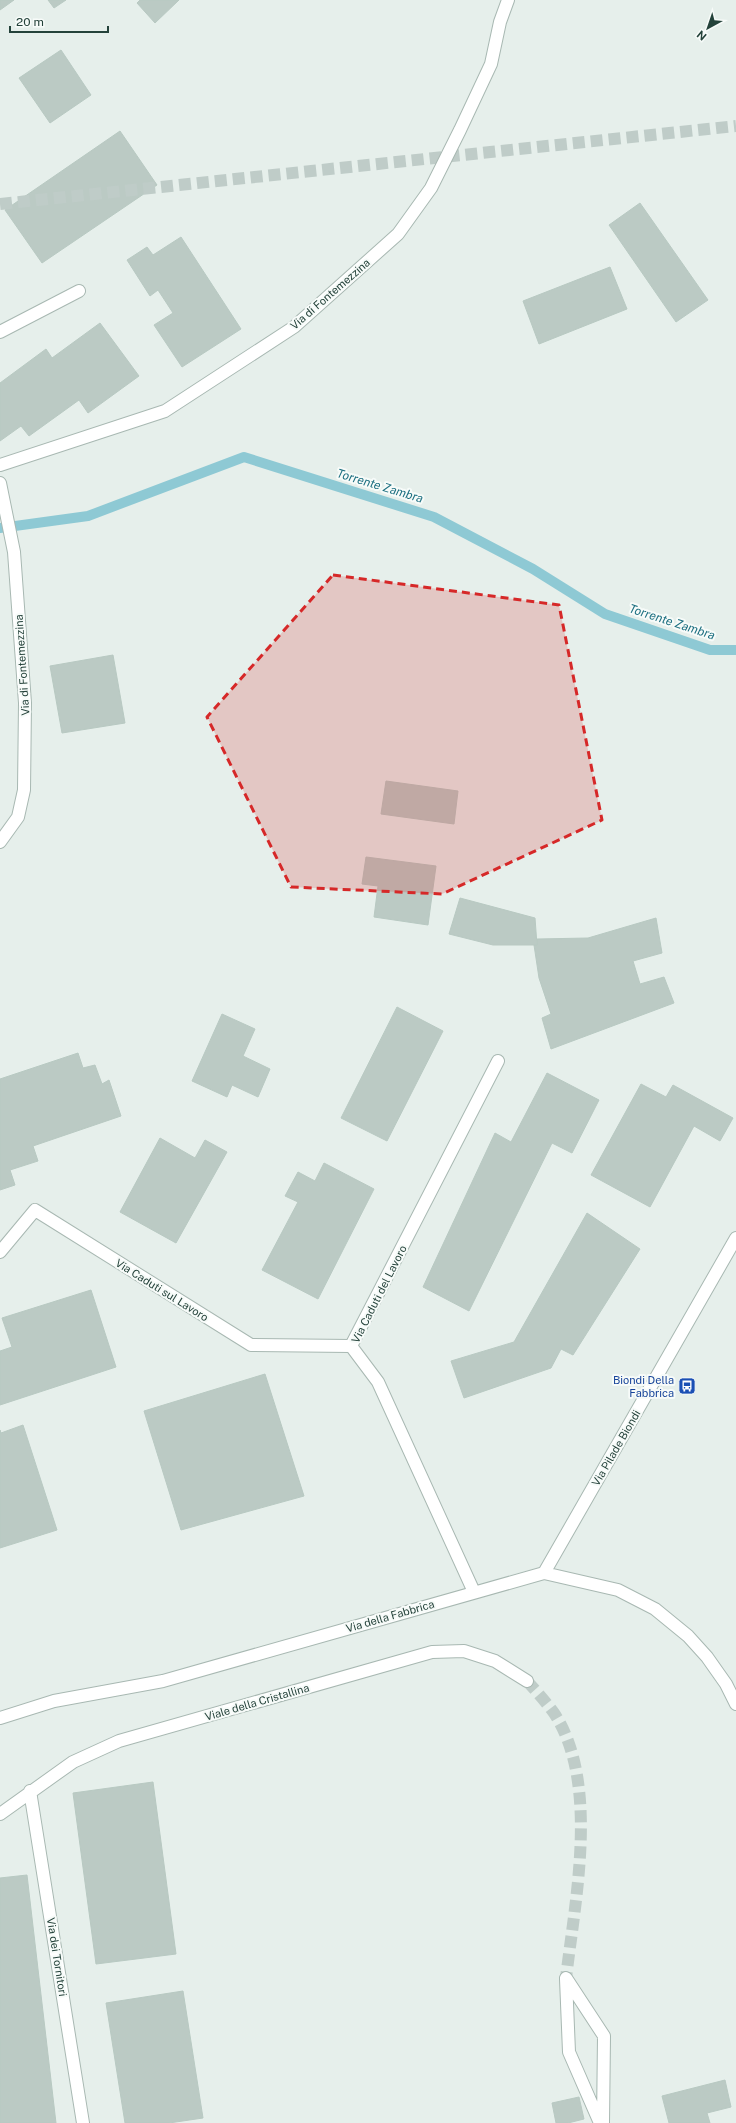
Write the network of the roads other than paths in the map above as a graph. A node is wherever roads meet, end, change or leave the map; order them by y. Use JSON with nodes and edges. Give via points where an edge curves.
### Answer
{"nodes":[{"id":1,"x":508,"y":0,"type":"edge"},
{"id":2,"x":79,"y":291,"type":"dead end"},
{"id":3,"x":0,"y":332,"type":"edge"},
{"id":4,"x":0,"y":465,"type":"edge"},
{"id":5,"x":0,"y":483,"type":"edge"},
{"id":6,"x":0,"y":842,"type":"edge"},
{"id":7,"x":498,"y":1062,"type":"dead end"},
{"id":8,"x":736,"y":1238,"type":"edge"},
{"id":9,"x":0,"y":1252,"type":"edge"},
{"id":10,"x":351,"y":1346,"type":"junction"},
{"id":11,"x":544,"y":1573,"type":"junction"},
{"id":12,"x":474,"y":1592,"type":"junction"},
{"id":13,"x":527,"y":1681,"type":"tunnel mouth"},
{"id":14,"x":736,"y":1704,"type":"edge"},
{"id":15,"x":0,"y":1718,"type":"edge"},
{"id":16,"x":30,"y":1791,"type":"junction"},
{"id":17,"x":0,"y":1814,"type":"edge"},
{"id":18,"x":83,"y":2123,"type":"edge"},
{"id":19,"x":600,"y":2123,"type":"edge"},
{"id":20,"x":603,"y":2123,"type":"edge"}],
"edges":[{"from":1,"to":4,"type":"street","name":"Via di Fontemezzina","via":[[500,22],[491,64],[464,123],[431,188],[398,234],[294,327],[165,411]]},
{"from":2,"to":3,"type":"street"},
{"from":5,"to":6,"type":"street","name":"Via di Fontemezzina","via":[[14,552],[25,703],[24,790],[18,817]]},
{"from":7,"to":10,"type":"street","name":"Via Caduti del Lavoro"},
{"from":8,"to":11,"type":"street","name":"Via Pilade Biondi"},
{"from":9,"to":10,"type":"street","name":"Via Caduti sul Lavoro","via":[[35,1210],[251,1345]]},
{"from":10,"to":12,"type":"street","name":"Via Caduti del Lavoro","via":[[378,1382]]},
{"from":11,"to":12,"type":"street","name":"Via della Fabbrica"},
{"from":11,"to":14,"type":"street","name":"Via della Fabbrica","via":[[618,1590],[655,1609],[688,1636],[707,1657]]},
{"from":12,"to":15,"type":"street","name":"Via della Fabbrica","via":[[163,1681],[54,1700]]},
{"from":13,"to":16,"type":"street","name":"Viale della Cristallina","via":[[495,1662],[464,1651],[432,1652],[119,1741],[73,1762]]},
{"from":16,"to":17,"type":"street","name":"Viale della Cristallina"},
{"from":16,"to":18,"type":"street","name":"Via dei Tornitori"},
{"from":19,"to":20,"type":"street","via":[[569,2052],[566,1978],[604,2036]]}]}
